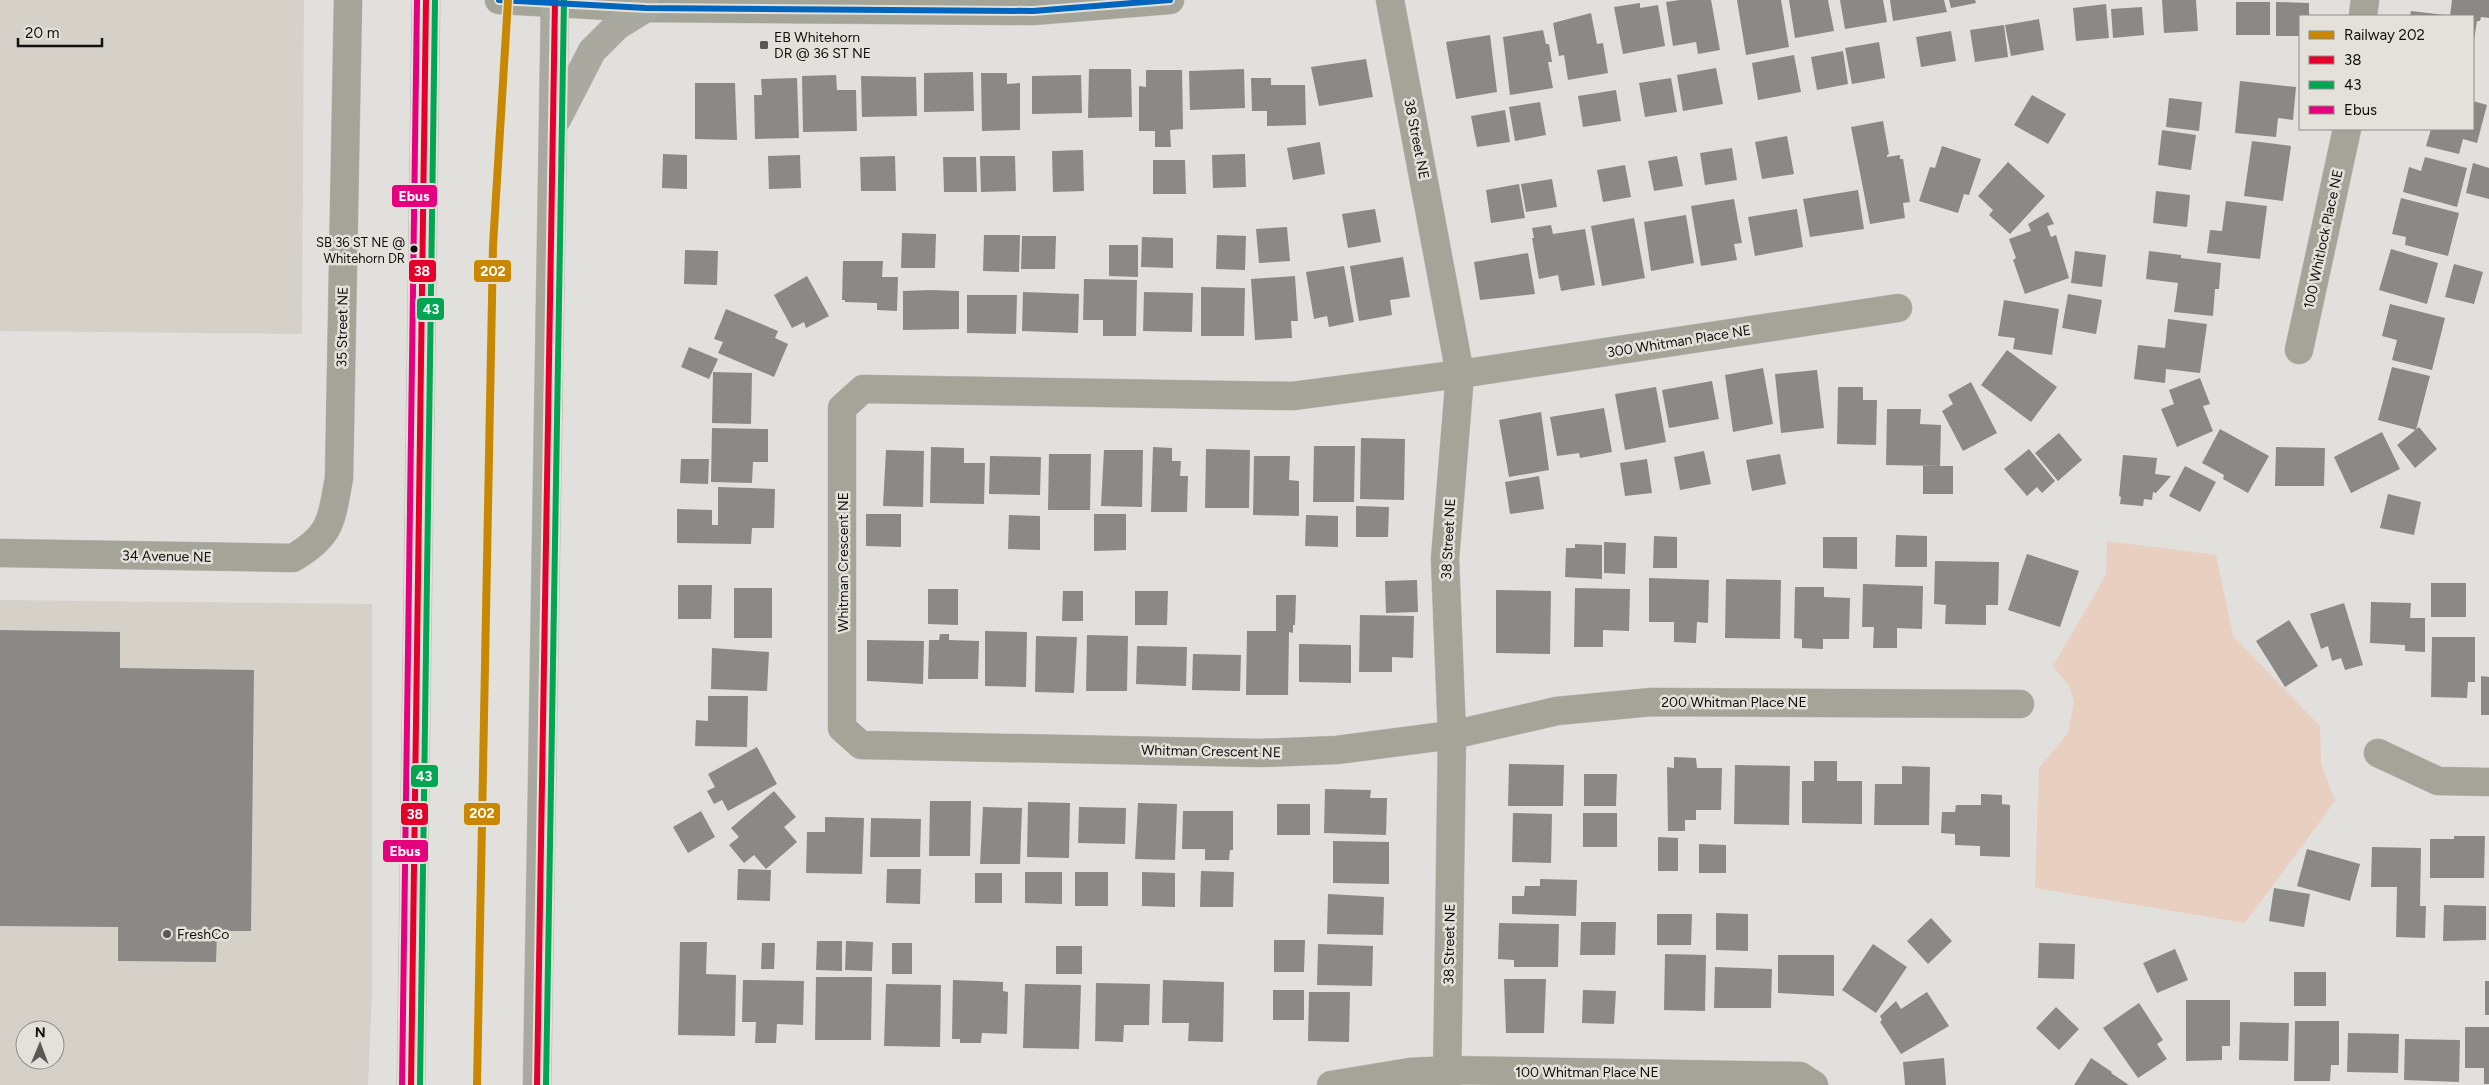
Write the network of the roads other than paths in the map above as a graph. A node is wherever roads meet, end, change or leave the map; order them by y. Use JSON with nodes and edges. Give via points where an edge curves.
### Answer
{"nodes":[{"id":1,"x":348,"y":0,"type":"edge"},
{"id":2,"x":426,"y":0,"type":"edge"},
{"id":3,"x":499,"y":0,"type":"edge"},
{"id":4,"x":1170,"y":0,"type":"edge"},
{"id":5,"x":1390,"y":0,"type":"edge"},
{"id":6,"x":2365,"y":0,"type":"edge"},
{"id":7,"x":555,"y":2,"type":"edge"},
{"id":8,"x":646,"y":8,"type":"junction"},
{"id":9,"x":2364,"y":15,"type":"edge"},
{"id":10,"x":554,"y":124,"type":"junction"},
{"id":11,"x":2347,"y":130,"type":"edge"},
{"id":12,"x":1898,"y":308,"type":"dead end"},
{"id":13,"x":2299,"y":350,"type":"dead end"},
{"id":14,"x":1460,"y":374,"type":"junction"},
{"id":15,"x":326,"y":532,"type":"joint"},
{"id":16,"x":0,"y":553,"type":"edge"},
{"id":17,"x":2020,"y":704,"type":"dead end"},
{"id":18,"x":1452,"y":734,"type":"junction"},
{"id":19,"x":2378,"y":753,"type":"dead end"},
{"id":20,"x":2489,"y":782,"type":"edge"},
{"id":21,"x":1447,"y":1077,"type":"edge"},
{"id":22,"x":411,"y":1085,"type":"edge"},
{"id":23,"x":537,"y":1085,"type":"edge"},
{"id":24,"x":1331,"y":1085,"type":"edge"},
{"id":25,"x":1814,"y":1085,"type":"edge"}],
"edges":[{"from":1,"to":15,"type":"street","name":"35 Street NE","via":[[339,478]]},
{"from":2,"to":22,"type":"main road"},
{"from":3,"to":7,"type":"street"},
{"from":4,"to":8,"type":"street","via":[[1033,11]]},
{"from":5,"to":14,"type":"street","name":"38 Street NE"},
{"from":6,"to":9,"type":"street"},
{"from":7,"to":8,"type":"street"},
{"from":7,"to":10,"type":"main road"},
{"from":8,"to":10,"type":"main road","via":[[617,26],[592,51]]},
{"from":10,"to":23,"type":"main road"},
{"from":11,"to":13,"type":"street","name":"100 Whitlock Place NE"},
{"from":12,"to":14,"type":"street","name":"300 Whitman Place NE"},
{"from":14,"to":18,"type":"street","name":"38 Street NE","via":[[1445,559]]},
{"from":14,"to":18,"type":"street","name":"Whitman Crescent NE","via":[[1293,396],[863,388],[842,408],[842,728],[861,745],[1261,752],[1337,750]]},
{"from":15,"to":16,"type":"street","name":"34 Avenue NE","via":[[312,546],[292,558]]},
{"from":17,"to":18,"type":"street","name":"200 Whitman Place NE","via":[[1651,702],[1557,711]]},
{"from":18,"to":21,"type":"street","name":"38 Street NE"},
{"from":19,"to":20,"type":"street","via":[[2438,781]]},
{"from":21,"to":24,"type":"street","name":"100 Whitman Place NE","via":[[1410,1072]]},
{"from":21,"to":25,"type":"street","name":"100 Whitman Place NE","via":[[1800,1076]]}]}
